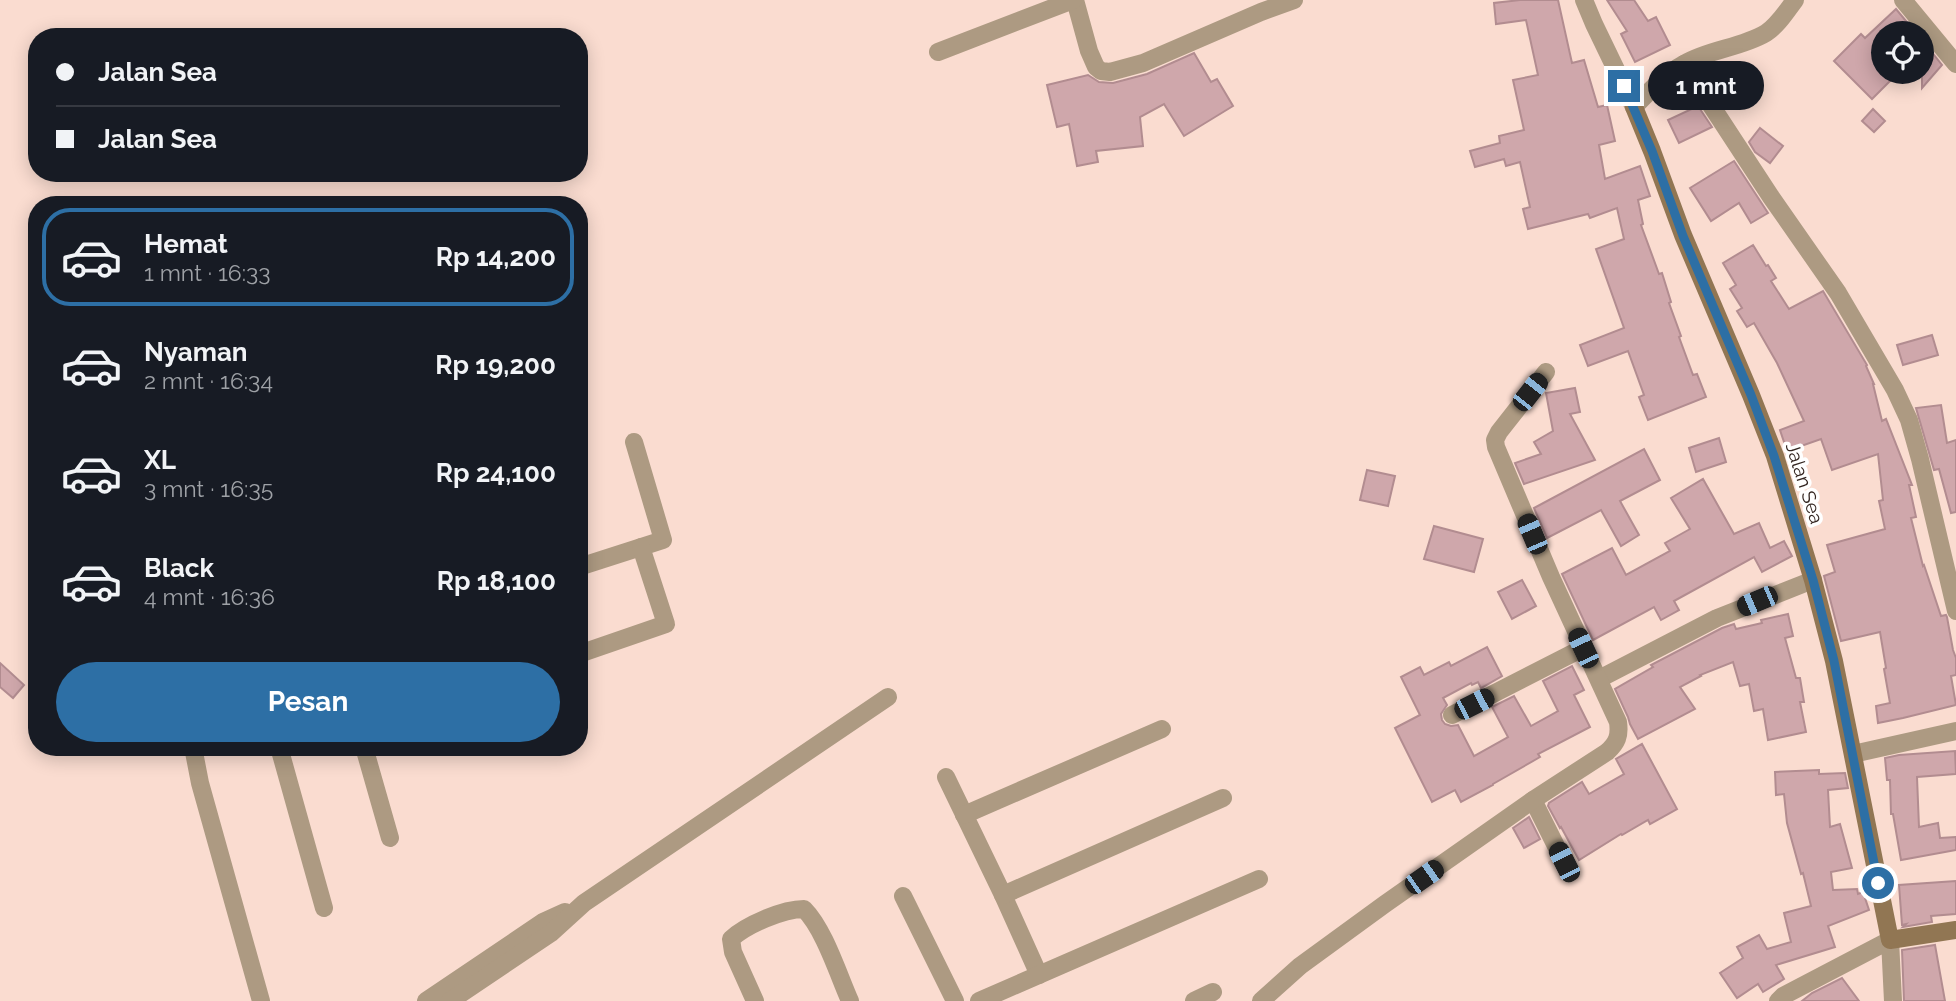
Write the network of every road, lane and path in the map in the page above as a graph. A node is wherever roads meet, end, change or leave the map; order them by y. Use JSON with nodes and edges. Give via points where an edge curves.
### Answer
{"nodes":[{"id":1,"x":1074,"y":0,"type":"edge"},
{"id":2,"x":1294,"y":0,"type":"edge"},
{"id":3,"x":1584,"y":0,"type":"edge"},
{"id":4,"x":1795,"y":0,"type":"edge"},
{"id":5,"x":1903,"y":0,"type":"edge"},
{"id":6,"x":938,"y":52,"type":"dead end"},
{"id":7,"x":1684,"y":64,"type":"junction"},
{"id":8,"x":1956,"y":64,"type":"edge"},
{"id":9,"x":1634,"y":107,"type":"junction"},
{"id":10,"x":1546,"y":372,"type":"dead end"},
{"id":11,"x":634,"y":442,"type":"dead end"},
{"id":12,"x":641,"y":547,"type":"junction"},
{"id":13,"x":588,"y":564,"type":"edge"},
{"id":14,"x":1813,"y":580,"type":"junction"},
{"id":15,"x":1956,"y":611,"type":"edge"},
{"id":16,"x":1583,"y":648,"type":"junction"},
{"id":17,"x":588,"y":651,"type":"edge"},
{"id":18,"x":1598,"y":680,"type":"junction"},
{"id":19,"x":888,"y":697,"type":"dead end"},
{"id":20,"x":1452,"y":715,"type":"dead end"},
{"id":21,"x":1162,"y":729,"type":"dead end"},
{"id":22,"x":1956,"y":731,"type":"edge"},
{"id":23,"x":1853,"y":754,"type":"junction"},
{"id":24,"x":195,"y":756,"type":"edge"},
{"id":25,"x":282,"y":756,"type":"edge"},
{"id":26,"x":367,"y":756,"type":"edge"},
{"id":27,"x":946,"y":778,"type":"dead end"},
{"id":28,"x":1223,"y":799,"type":"dead end"},
{"id":29,"x":1532,"y":800,"type":"junction"},
{"id":30,"x":964,"y":815,"type":"junction"},
{"id":31,"x":390,"y":838,"type":"dead end"},
{"id":32,"x":1564,"y":862,"type":"dead end"},
{"id":33,"x":1259,"y":879,"type":"dead end"},
{"id":34,"x":1003,"y":895,"type":"junction"},
{"id":35,"x":903,"y":896,"type":"dead end"},
{"id":36,"x":584,"y":903,"type":"junction"},
{"id":37,"x":324,"y":908,"type":"dead end"},
{"id":38,"x":1956,"y":930,"type":"edge"},
{"id":39,"x":1890,"y":940,"type":"junction"},
{"id":40,"x":1038,"y":975,"type":"junction"},
{"id":41,"x":1213,"y":992,"type":"dead end"},
{"id":42,"x":261,"y":1001,"type":"edge"},
{"id":43,"x":426,"y":1001,"type":"edge"},
{"id":44,"x":450,"y":1001,"type":"edge"},
{"id":45,"x":755,"y":1001,"type":"edge"},
{"id":46,"x":850,"y":1001,"type":"edge"},
{"id":47,"x":955,"y":1001,"type":"edge"},
{"id":48,"x":979,"y":1001,"type":"edge"},
{"id":49,"x":1194,"y":1001,"type":"edge"},
{"id":50,"x":1261,"y":1001,"type":"edge"},
{"id":51,"x":1778,"y":1001,"type":"edge"},
{"id":52,"x":1894,"y":1001,"type":"edge"}],
"edges":[{"from":1,"to":2,"type":"street","via":[[1096,67],[1110,72],[1143,63]]},
{"from":1,"to":6,"type":"street"},
{"from":3,"to":9,"type":"street","name":"Jalan Sea"},
{"from":4,"to":7,"type":"street","via":[[1768,32]]},
{"from":5,"to":8,"type":"street"},
{"from":7,"to":9,"type":"street"},
{"from":7,"to":15,"type":"street","via":[[1838,293],[1895,390],[1920,459]]},
{"from":9,"to":14,"type":"street","name":"Jalan Sea","via":[[1751,395]]},
{"from":10,"to":16,"type":"street","via":[[1495,440]]},
{"from":11,"to":12,"type":"street","via":[[663,540]]},
{"from":12,"to":13,"type":"street"},
{"from":12,"to":17,"type":"street","via":[[666,624]]},
{"from":14,"to":18,"type":"street","via":[[1717,618]]},
{"from":14,"to":23,"type":"street","name":"Jalan Sea"},
{"from":16,"to":18,"type":"street"},
{"from":16,"to":20,"type":"street"},
{"from":18,"to":29,"type":"street","via":[[1618,722],[1616,744]]},
{"from":19,"to":36,"type":"street"},
{"from":21,"to":30,"type":"street"},
{"from":22,"to":23,"type":"street"},
{"from":23,"to":39,"type":"street","name":"Jalan Sea"},
{"from":24,"to":42,"type":"street"},
{"from":25,"to":37,"type":"street"},
{"from":26,"to":31,"type":"street"},
{"from":27,"to":30,"type":"street"},
{"from":28,"to":34,"type":"street"},
{"from":29,"to":32,"type":"street"},
{"from":29,"to":50,"type":"street","via":[[1300,966]]},
{"from":30,"to":34,"type":"street"},
{"from":33,"to":40,"type":"street"},
{"from":34,"to":40,"type":"street"},
{"from":35,"to":47,"type":"street"},
{"from":36,"to":43,"type":"street","via":[[543,922]]},
{"from":36,"to":44,"type":"street","via":[[551,933]]},
{"from":38,"to":39,"type":"street"},
{"from":39,"to":51,"type":"street"},
{"from":39,"to":52,"type":"street"},
{"from":40,"to":48,"type":"street"},
{"from":41,"to":49,"type":"street"},
{"from":45,"to":46,"type":"street","via":[[731,939],[793,909],[804,909],[811,916]]}]}
